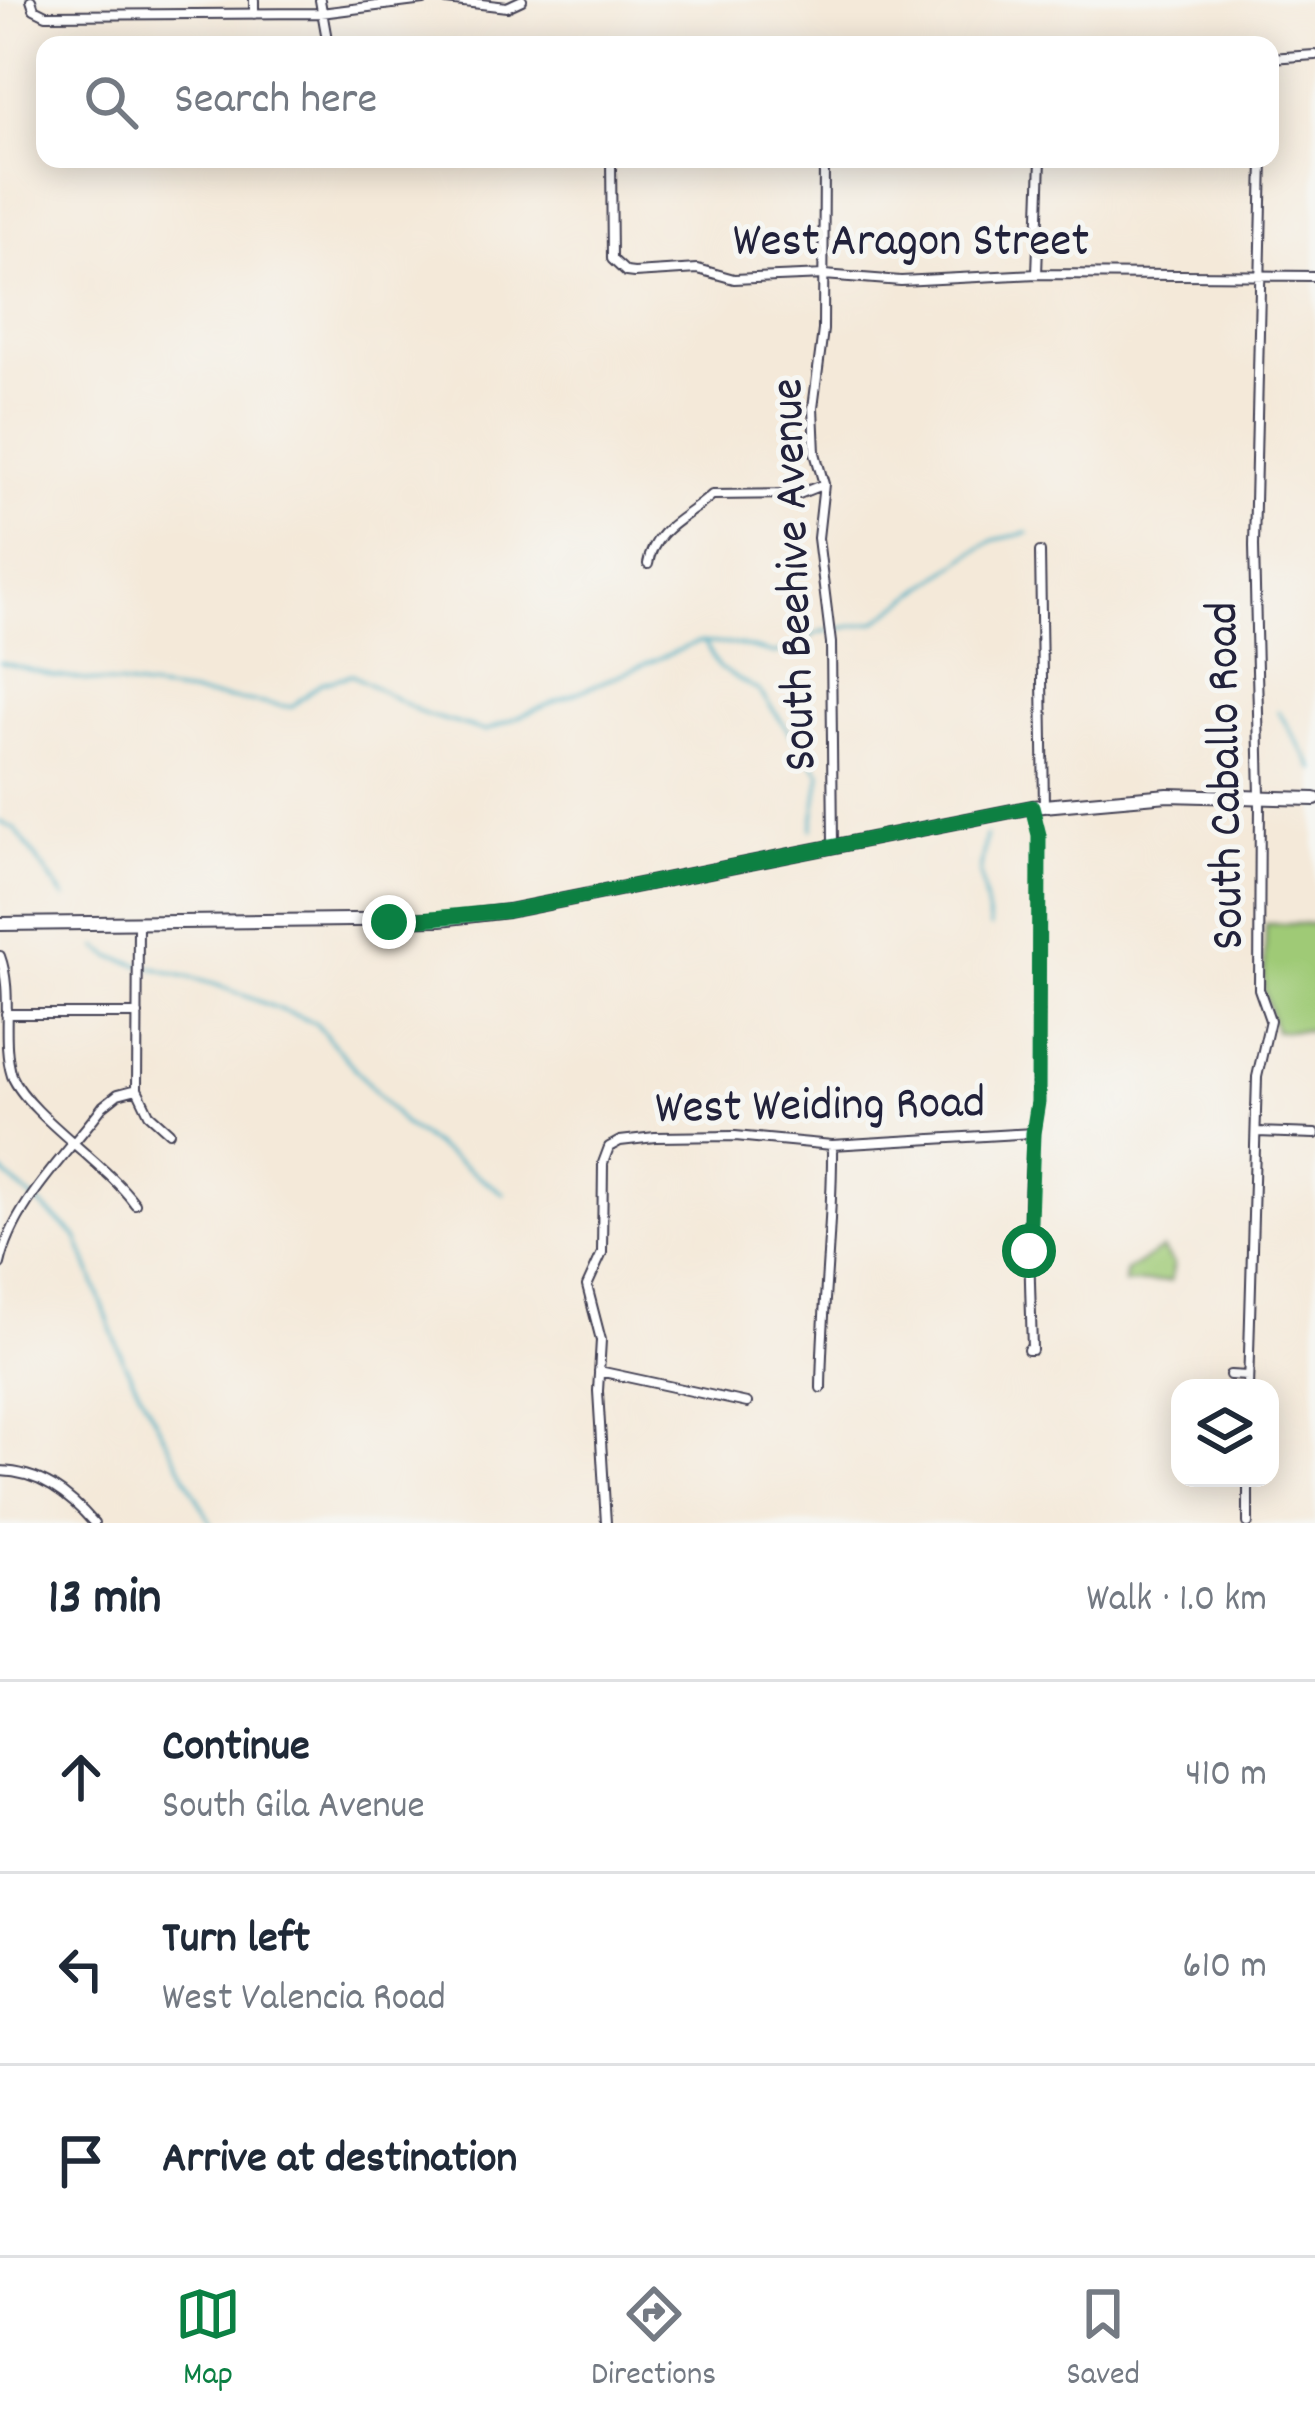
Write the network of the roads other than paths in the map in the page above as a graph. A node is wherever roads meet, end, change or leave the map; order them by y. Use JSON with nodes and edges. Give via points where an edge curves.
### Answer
{"nodes":[{"id":1,"x":32,"y":0,"type":"edge"},
{"id":2,"x":254,"y":0,"type":"edge"},
{"id":3,"x":320,"y":0,"type":"edge"},
{"id":4,"x":424,"y":0,"type":"edge"},
{"id":5,"x":446,"y":0,"type":"edge"},
{"id":6,"x":523,"y":0,"type":"edge"},
{"id":7,"x":254,"y":14,"type":"junction"},
{"id":8,"x":321,"y":14,"type":"junction"},
{"id":9,"x":326,"y":36,"type":"edge"},
{"id":10,"x":1315,"y":55,"type":"edge"},
{"id":11,"x":1279,"y":57,"type":"edge"},
{"id":12,"x":611,"y":168,"type":"edge"},
{"id":13,"x":824,"y":168,"type":"edge"},
{"id":14,"x":1041,"y":168,"type":"edge"},
{"id":15,"x":1264,"y":168,"type":"edge"},
{"id":16,"x":1037,"y":274,"type":"junction"},
{"id":17,"x":824,"y":275,"type":"junction"},
{"id":18,"x":1262,"y":276,"type":"junction"},
{"id":19,"x":1315,"y":276,"type":"edge"},
{"id":20,"x":824,"y":484,"type":"junction"},
{"id":21,"x":1040,"y":552,"type":"dead end"},
{"id":22,"x":648,"y":564,"type":"dead end"},
{"id":23,"x":1260,"y":795,"type":"junction"},
{"id":24,"x":1315,"y":799,"type":"edge"},
{"id":25,"x":1038,"y":807,"type":"junction"},
{"id":26,"x":833,"y":844,"type":"junction"},
{"id":27,"x":138,"y":923,"type":"junction"},
{"id":28,"x":0,"y":924,"type":"edge"},
{"id":29,"x":0,"y":956,"type":"edge"},
{"id":30,"x":5,"y":1014,"type":"junction"},
{"id":31,"x":138,"y":1014,"type":"junction"},
{"id":32,"x":137,"y":1089,"type":"junction"},
{"id":33,"x":169,"y":1132,"type":"dead end"},
{"id":34,"x":1257,"y":1132,"type":"junction"},
{"id":35,"x":1033,"y":1133,"type":"junction"},
{"id":36,"x":1315,"y":1134,"type":"edge"},
{"id":37,"x":76,"y":1143,"type":"junction"},
{"id":38,"x":832,"y":1145,"type":"junction"},
{"id":39,"x":136,"y":1204,"type":"dead end"},
{"id":40,"x":0,"y":1264,"type":"edge"},
{"id":41,"x":1030,"y":1350,"type":"dead end"},
{"id":42,"x":599,"y":1371,"type":"junction"},
{"id":43,"x":1230,"y":1376,"type":"dead end"},
{"id":44,"x":1248,"y":1376,"type":"joint"},
{"id":45,"x":820,"y":1388,"type":"dead end"},
{"id":46,"x":747,"y":1403,"type":"dead end"},
{"id":47,"x":0,"y":1471,"type":"edge"},
{"id":48,"x":1248,"y":1487,"type":"edge"},
{"id":49,"x":94,"y":1523,"type":"edge"},
{"id":50,"x":606,"y":1523,"type":"edge"},
{"id":51,"x":1248,"y":1523,"type":"edge"}],
"edges":[{"from":1,"to":7,"type":"street","via":[[46,15]]},
{"from":2,"to":7,"type":"street"},
{"from":3,"to":8,"type":"street"},
{"from":4,"to":8,"type":"street"},
{"from":5,"to":6,"type":"street","via":[[507,7]]},
{"from":7,"to":8,"type":"street"},
{"from":8,"to":9,"type":"street"},
{"from":10,"to":11,"type":"street"},
{"from":12,"to":17,"type":"street","name":"West Aragon Street","via":[[610,248],[626,272]]},
{"from":13,"to":17,"type":"street","name":"South Beehive Avenue"},
{"from":14,"to":16,"type":"street"},
{"from":15,"to":18,"type":"street","name":"South Caballo Road"},
{"from":16,"to":17,"type":"street","name":"West Aragon Street"},
{"from":16,"to":18,"type":"street","name":"West Aragon Street"},
{"from":17,"to":20,"type":"street","name":"South Beehive Avenue","via":[[813,408]]},
{"from":18,"to":19,"type":"street","name":"West Aragon Street"},
{"from":18,"to":23,"type":"street","name":"South Caballo Road","via":[[1254,546]]},
{"from":20,"to":22,"type":"street","via":[[799,494],[712,495],[662,531]]},
{"from":20,"to":26,"type":"street","name":"South Beehive Avenue","via":[[818,538],[831,643]]},
{"from":21,"to":25,"type":"street"},
{"from":23,"to":24,"type":"main road"},
{"from":23,"to":25,"type":"main road"},
{"from":23,"to":34,"type":"street","name":"South Caballo Road","via":[[1259,988],[1270,1019],[1257,1077]]},
{"from":25,"to":26,"type":"main road"},
{"from":25,"to":35,"type":"street"},
{"from":26,"to":27,"type":"main road","via":[[481,915]]},
{"from":27,"to":28,"type":"main road"},
{"from":27,"to":31,"type":"street"},
{"from":29,"to":30,"type":"street"},
{"from":30,"to":31,"type":"street"},
{"from":30,"to":37,"type":"street","via":[[19,1089]]},
{"from":31,"to":32,"type":"street"},
{"from":32,"to":33,"type":"street"},
{"from":32,"to":37,"type":"street","via":[[103,1106]]},
{"from":34,"to":36,"type":"street"},
{"from":34,"to":44,"type":"street","name":"South Caballo Road"},
{"from":35,"to":38,"type":"street","name":"West Weiding Road"},
{"from":35,"to":41,"type":"street"},
{"from":37,"to":39,"type":"street"},
{"from":37,"to":40,"type":"street","via":[[23,1210]]},
{"from":38,"to":42,"type":"street","name":"West Weiding Road","via":[[724,1136],[609,1147],[602,1253],[587,1286],[600,1326]]},
{"from":38,"to":45,"type":"street"},
{"from":42,"to":46,"type":"street"},
{"from":42,"to":50,"type":"street"},
{"from":43,"to":44,"type":"street"},
{"from":47,"to":49,"type":"street","via":[[61,1490]]},
{"from":48,"to":51,"type":"street"}]}
